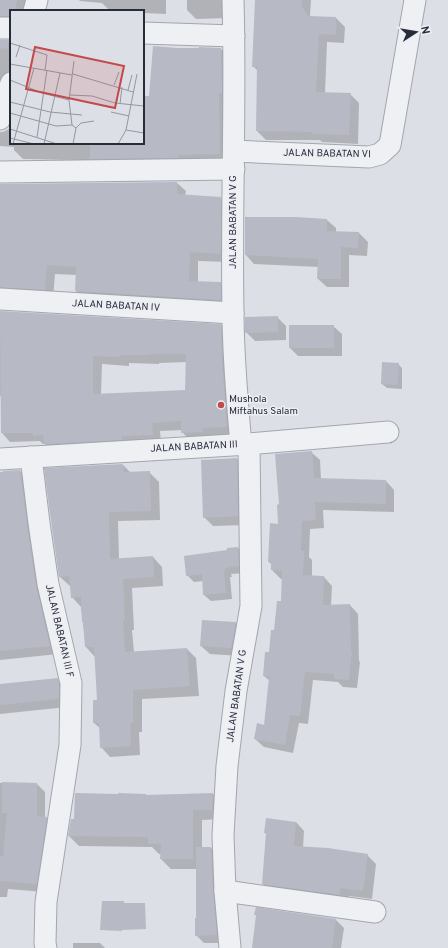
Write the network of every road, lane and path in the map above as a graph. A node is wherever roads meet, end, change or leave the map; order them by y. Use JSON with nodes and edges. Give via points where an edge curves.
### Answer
{"nodes":[{"id":1,"x":37,"y":0,"type":"edge"},
{"id":2,"x":233,"y":0,"type":"edge"},
{"id":3,"x":416,"y":0,"type":"edge"},
{"id":4,"x":34,"y":10,"type":"edge"},
{"id":5,"x":144,"y":33,"type":"edge"},
{"id":6,"x":234,"y":36,"type":"junction"},
{"id":7,"x":10,"y":86,"type":"edge"},
{"id":8,"x":0,"y":119,"type":"edge"},
{"id":9,"x":234,"y":160,"type":"junction"},
{"id":10,"x":0,"y":172,"type":"edge"},
{"id":11,"x":0,"y":299,"type":"edge"},
{"id":12,"x":232,"y":313,"type":"junction"},
{"id":13,"x":388,"y":432,"type":"dead end"},
{"id":14,"x":245,"y":444,"type":"junction"},
{"id":15,"x":32,"y":457,"type":"junction"},
{"id":16,"x":0,"y":459,"type":"edge"},
{"id":17,"x":225,"y":891,"type":"junction"},
{"id":18,"x":375,"y":912,"type":"dead end"},
{"id":19,"x":46,"y":948,"type":"edge"},
{"id":20,"x":230,"y":948,"type":"edge"}],
"edges":[{"from":1,"to":4,"type":"street"},
{"from":2,"to":6,"type":"street","name":"JALAN BABATAN V G"},
{"from":3,"to":9,"type":"street","name":"JALAN BABATAN VI","via":[[390,145],[380,154],[369,157]]},
{"from":5,"to":6,"type":"street"},
{"from":6,"to":9,"type":"street","name":"JALAN BABATAN V G"},
{"from":7,"to":8,"type":"street"},
{"from":9,"to":10,"type":"street","name":"JALAN BABATAN VI"},
{"from":9,"to":12,"type":"street","name":"JALAN BABATAN V G"},
{"from":11,"to":12,"type":"street","name":"JALAN BABATAN IV"},
{"from":12,"to":14,"type":"street","name":"JALAN BABATAN V G","via":[[236,384]]},
{"from":13,"to":14,"type":"street","name":"JALAN BABATAN III"},
{"from":14,"to":15,"type":"street","name":"JALAN BABATAN III"},
{"from":14,"to":17,"type":"street","name":"JALAN BABATAN V G","via":[[251,606],[236,691],[227,766],[223,835]]},
{"from":15,"to":16,"type":"street","name":"JALAN BABATAN III"},
{"from":15,"to":19,"type":"street","name":"JALAN BABATAN III F","via":[[38,523],[48,584],[71,683],[70,745],[46,902]]},
{"from":17,"to":18,"type":"street"},
{"from":17,"to":20,"type":"street","name":"JALAN BABATAN V G"}]}
